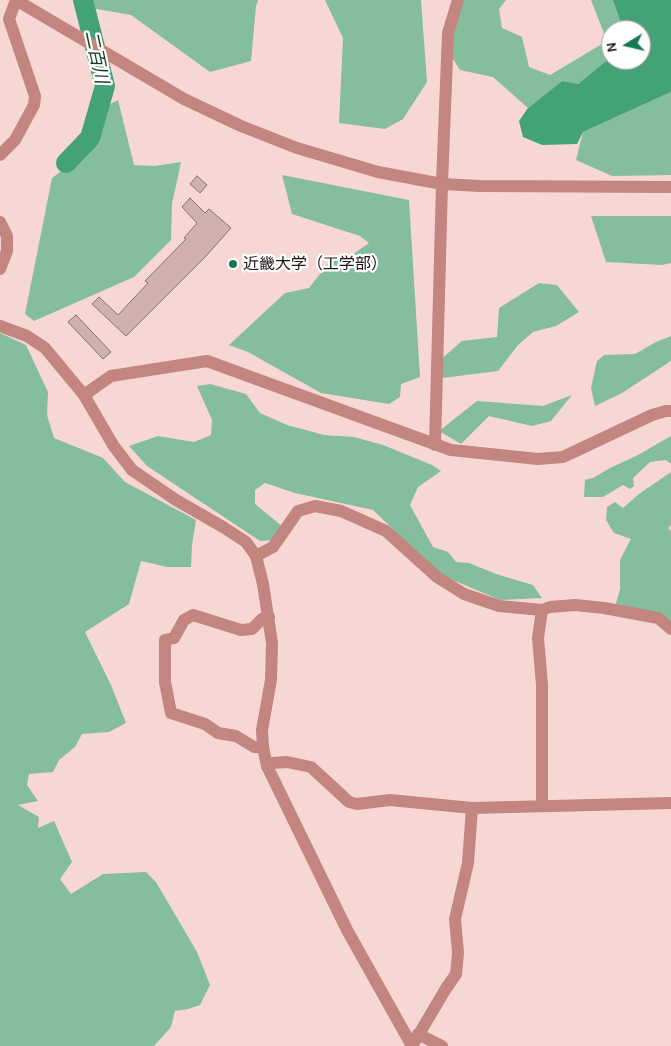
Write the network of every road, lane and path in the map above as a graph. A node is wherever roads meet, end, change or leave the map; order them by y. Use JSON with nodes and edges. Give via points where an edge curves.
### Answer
{"nodes":[{"id":1,"x":16,"y":0,"type":"edge"},
{"id":2,"x":458,"y":0,"type":"edge"},
{"id":3,"x":0,"y":155,"type":"edge"},
{"id":4,"x":442,"y":184,"type":"junction"},
{"id":5,"x":671,"y":187,"type":"edge"},
{"id":6,"x":0,"y":222,"type":"edge"},
{"id":7,"x":0,"y":269,"type":"edge"},
{"id":8,"x":0,"y":326,"type":"edge"},
{"id":9,"x":84,"y":395,"type":"junction"},
{"id":10,"x":671,"y":411,"type":"edge"},
{"id":11,"x":435,"y":445,"type":"junction"},
{"id":12,"x":256,"y":556,"type":"junction"},
{"id":13,"x":542,"y":610,"type":"junction"},
{"id":14,"x":269,"y":617,"type":"junction"},
{"id":15,"x":671,"y":629,"type":"edge"},
{"id":16,"x":263,"y":747,"type":"junction"},
{"id":17,"x":266,"y":766,"type":"junction"},
{"id":18,"x":671,"y":803,"type":"edge"},
{"id":19,"x":542,"y":805,"type":"junction"},
{"id":20,"x":472,"y":808,"type":"junction"},
{"id":21,"x":418,"y":1034,"type":"junction"},
{"id":22,"x":412,"y":1046,"type":"edge"},
{"id":23,"x":442,"y":1046,"type":"edge"}],
"edges":[{"from":1,"to":3,"type":"street","via":[[9,19],[35,96],[34,105],[15,140]]},
{"from":1,"to":4,"type":"street","via":[[184,99],[241,126],[297,148],[378,172]]},
{"from":2,"to":4,"type":"street","via":[[448,33]]},
{"from":4,"to":5,"type":"street"},
{"from":4,"to":11,"type":"street"},
{"from":6,"to":7,"type":"street","via":[[6,236],[7,251]]},
{"from":8,"to":9,"type":"street","via":[[27,336],[45,348]]},
{"from":9,"to":11,"type":"street","via":[[111,376],[207,361]]},
{"from":9,"to":12,"type":"street","via":[[113,445],[132,470],[246,542]]},
{"from":10,"to":11,"type":"street","via":[[666,410],[557,458],[451,450]]},
{"from":12,"to":13,"type":"street","via":[[274,547],[298,511],[315,506],[341,511],[386,531],[437,577],[464,594],[499,606]]},
{"from":12,"to":14,"type":"street"},
{"from":13,"to":15,"type":"street","via":[[575,605],[604,608],[658,618]]},
{"from":13,"to":19,"type":"street","via":[[538,638],[542,685]]},
{"from":14,"to":16,"type":"street","via":[[271,680],[262,730]]},
{"from":14,"to":16,"type":"street","via":[[252,629],[241,630],[193,616],[184,620],[174,638],[165,640],[165,682],[171,712],[205,724],[218,733],[236,736],[254,747]]},
{"from":16,"to":17,"type":"street"},
{"from":17,"to":20,"type":"street","via":[[287,762],[311,767],[349,802],[357,804],[390,800]]},
{"from":17,"to":22,"type":"street","via":[[347,930]]},
{"from":18,"to":19,"type":"street"},
{"from":19,"to":20,"type":"street"},
{"from":20,"to":21,"type":"street","via":[[468,863],[455,919],[456,974]]},
{"from":21,"to":22,"type":"street"},
{"from":21,"to":23,"type":"street"}]}
